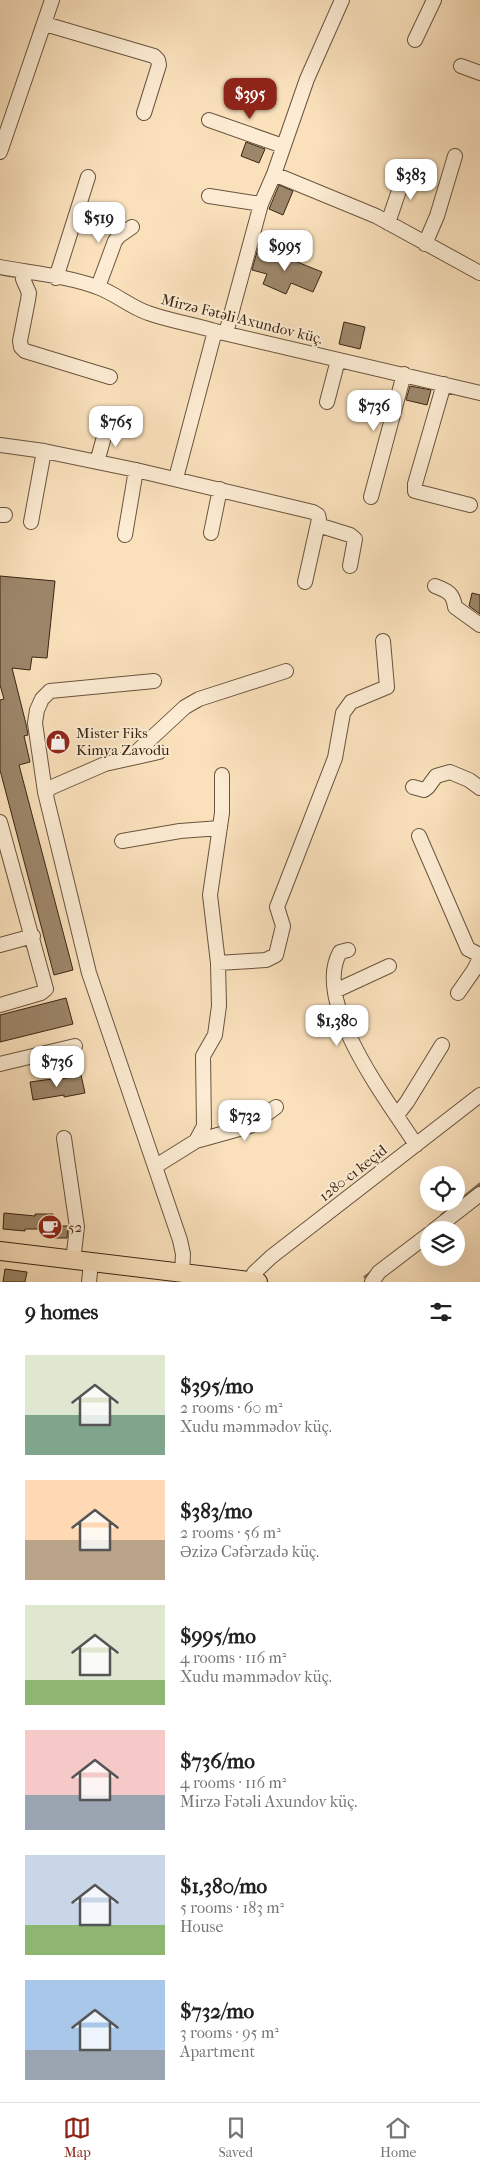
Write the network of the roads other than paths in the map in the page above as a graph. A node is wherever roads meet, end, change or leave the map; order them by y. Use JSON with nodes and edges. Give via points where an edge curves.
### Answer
{"nodes":[{"id":1,"x":52,"y":0,"type":"edge"},
{"id":2,"x":342,"y":0,"type":"edge"},
{"id":3,"x":434,"y":0,"type":"edge"},
{"id":4,"x":45,"y":24,"type":"junction"},
{"id":5,"x":414,"y":40,"type":"dead end"},
{"id":6,"x":461,"y":66,"type":"dead end"},
{"id":7,"x":480,"y":73,"type":"edge"},
{"id":8,"x":144,"y":113,"type":"dead end"},
{"id":9,"x":209,"y":120,"type":"dead end"},
{"id":10,"x":282,"y":146,"type":"junction"},
{"id":11,"x":0,"y":152,"type":"edge"},
{"id":12,"x":455,"y":156,"type":"dead end"},
{"id":13,"x":406,"y":170,"type":"dead end"},
{"id":14,"x":274,"y":174,"type":"junction"},
{"id":15,"x":88,"y":176,"type":"dead end"},
{"id":16,"x":209,"y":196,"type":"dead end"},
{"id":17,"x":261,"y":204,"type":"junction"},
{"id":18,"x":388,"y":223,"type":"junction"},
{"id":19,"x":132,"y":227,"type":"dead end"},
{"id":20,"x":425,"y":244,"type":"junction"},
{"id":21,"x":0,"y":267,"type":"edge"},
{"id":22,"x":22,"y":271,"type":"junction"},
{"id":23,"x":480,"y":273,"type":"edge"},
{"id":24,"x":56,"y":278,"type":"junction"},
{"id":25,"x":98,"y":287,"type":"junction"},
{"id":26,"x":220,"y":332,"type":"junction"},
{"id":27,"x":338,"y":360,"type":"junction"},
{"id":28,"x":404,"y":374,"type":"junction"},
{"id":29,"x":110,"y":377,"type":"dead end"},
{"id":30,"x":444,"y":384,"type":"junction"},
{"id":31,"x":480,"y":393,"type":"edge"},
{"id":32,"x":328,"y":402,"type":"dead end"},
{"id":33,"x":106,"y":426,"type":"dead end"},
{"id":34,"x":0,"y":445,"type":"edge"},
{"id":35,"x":44,"y":451,"type":"junction"},
{"id":36,"x":97,"y":462,"type":"junction"},
{"id":37,"x":136,"y":470,"type":"junction"},
{"id":38,"x":176,"y":478,"type":"junction"},
{"id":39,"x":220,"y":489,"type":"junction"},
{"id":40,"x":371,"y":497,"type":"dead end"},
{"id":41,"x":470,"y":505,"type":"dead end"},
{"id":42,"x":31,"y":522,"type":"dead end"},
{"id":43,"x":318,"y":525,"type":"junction"},
{"id":44,"x":211,"y":533,"type":"dead end"},
{"id":45,"x":125,"y":535,"type":"dead end"},
{"id":46,"x":350,"y":566,"type":"dead end"},
{"id":47,"x":305,"y":582,"type":"dead end"},
{"id":48,"x":436,"y":586,"type":"dead end"},
{"id":49,"x":480,"y":625,"type":"edge"},
{"id":50,"x":383,"y":641,"type":"dead end"},
{"id":51,"x":286,"y":671,"type":"dead end"},
{"id":52,"x":154,"y":681,"type":"dead end"},
{"id":53,"x":160,"y":752,"type":"dead end"},
{"id":54,"x":130,"y":758,"type":"junction"},
{"id":55,"x":222,"y":775,"type":"dead end"},
{"id":56,"x":479,"y":785,"type":"edge"},
{"id":57,"x":413,"y":787,"type":"dead end"},
{"id":58,"x":45,"y":792,"type":"junction"},
{"id":59,"x":220,"y":828,"type":"junction"},
{"id":60,"x":1,"y":830,"type":"edge"},
{"id":61,"x":419,"y":836,"type":"dead end"},
{"id":62,"x":122,"y":841,"type":"dead end"},
{"id":63,"x":33,"y":936,"type":"junction"},
{"id":64,"x":0,"y":945,"type":"edge"},
{"id":65,"x":348,"y":950,"type":"dead end"},
{"id":66,"x":480,"y":956,"type":"edge"},
{"id":67,"x":218,"y":963,"type":"junction"},
{"id":68,"x":389,"y":966,"type":"dead end"},
{"id":69,"x":335,"y":991,"type":"junction"},
{"id":70,"x":458,"y":993,"type":"dead end"},
{"id":71,"x":0,"y":1005,"type":"edge"},
{"id":72,"x":442,"y":1045,"type":"dead end"},
{"id":73,"x":75,"y":1046,"type":"dead end"},
{"id":74,"x":0,"y":1064,"type":"edge"},
{"id":75,"x":480,"y":1095,"type":"edge"},
{"id":76,"x":276,"y":1108,"type":"dead end"},
{"id":77,"x":397,"y":1115,"type":"junction"},
{"id":78,"x":64,"y":1138,"type":"dead end"},
{"id":79,"x":196,"y":1141,"type":"junction"},
{"id":80,"x":416,"y":1145,"type":"junction"},
{"id":81,"x":156,"y":1166,"type":"junction"},
{"id":82,"x":480,"y":1194,"type":"edge"},
{"id":83,"x":446,"y":1221,"type":"edge"},
{"id":84,"x":420,"y":1241,"type":"edge"},
{"id":85,"x":0,"y":1251,"type":"edge"},
{"id":86,"x":73,"y":1261,"type":"junction"},
{"id":87,"x":91,"y":1263,"type":"junction"},
{"id":88,"x":182,"y":1274,"type":"junction"},
{"id":89,"x":89,"y":1282,"type":"edge"},
{"id":90,"x":255,"y":1282,"type":"edge"},
{"id":91,"x":372,"y":1282,"type":"edge"}],
"edges":[{"from":1,"to":4,"type":"street"},
{"from":2,"to":10,"type":"street"},
{"from":3,"to":5,"type":"street"},
{"from":4,"to":8,"type":"street","via":[[154,56],[159,65]]},
{"from":4,"to":11,"type":"street"},
{"from":6,"to":7,"type":"street"},
{"from":9,"to":10,"type":"street"},
{"from":10,"to":14,"type":"street"},
{"from":12,"to":20,"type":"street"},
{"from":13,"to":18,"type":"street"},
{"from":14,"to":17,"type":"street"},
{"from":14,"to":18,"type":"street"},
{"from":15,"to":24,"type":"street"},
{"from":16,"to":17,"type":"street"},
{"from":17,"to":26,"type":"street"},
{"from":18,"to":20,"type":"street"},
{"from":19,"to":25,"type":"street","via":[[115,241]]},
{"from":20,"to":23,"type":"street"},
{"from":21,"to":22,"type":"street","name":"Mirzə Fətəli Axundov küç."},
{"from":22,"to":24,"type":"street","name":"Mirzə Fətəli Axundov küç."},
{"from":22,"to":29,"type":"street","via":[[29,293],[21,347],[25,351]]},
{"from":24,"to":25,"type":"street","name":"Mirzə Fətəli Axundov küç."},
{"from":25,"to":26,"type":"street","name":"Mirzə Fətəli Axundov küç.","via":[[150,314]]},
{"from":26,"to":27,"type":"street","name":"Mirzə Fətəli Axundov küç."},
{"from":26,"to":38,"type":"street"},
{"from":27,"to":28,"type":"street","name":"Mirzə Fətəli Axundov küç."},
{"from":27,"to":32,"type":"street"},
{"from":28,"to":30,"type":"street","name":"Mirzə Fətəli Axundov küç."},
{"from":28,"to":40,"type":"street"},
{"from":30,"to":31,"type":"street","name":"Mirzə Fətəli Axundov küç."},
{"from":30,"to":41,"type":"street","via":[[415,484],[416,491]]},
{"from":33,"to":36,"type":"street"},
{"from":34,"to":35,"type":"street"},
{"from":35,"to":36,"type":"street"},
{"from":35,"to":42,"type":"street"},
{"from":36,"to":37,"type":"street"},
{"from":37,"to":38,"type":"street"},
{"from":37,"to":45,"type":"street"},
{"from":38,"to":39,"type":"street"},
{"from":39,"to":43,"type":"street","via":[[313,512],[318,515]]},
{"from":39,"to":44,"type":"street"},
{"from":43,"to":46,"type":"street","via":[[354,539]]},
{"from":43,"to":47,"type":"street"},
{"from":48,"to":49,"type":"street","via":[[454,596],[455,607]]},
{"from":50,"to":67,"type":"street","via":[[387,687],[351,702],[343,714],[335,758],[277,907],[283,926],[276,955],[266,960]]},
{"from":51,"to":54,"type":"street","via":[[199,699],[184,707]]},
{"from":52,"to":58,"type":"street","via":[[50,691],[40,704],[35,724]]},
{"from":53,"to":54,"type":"street"},
{"from":54,"to":58,"type":"street","via":[[95,767]]},
{"from":55,"to":59,"type":"street"},
{"from":56,"to":57,"type":"street","via":[[450,772],[436,776],[424,790]]},
{"from":58,"to":81,"type":"street","via":[[88,973]]},
{"from":59,"to":62,"type":"street"},
{"from":59,"to":67,"type":"street","via":[[210,895]]},
{"from":60,"to":63,"type":"street"},
{"from":61,"to":66,"type":"street","via":[[468,949]]},
{"from":63,"to":64,"type":"street"},
{"from":63,"to":71,"type":"street","via":[[46,989]]},
{"from":65,"to":69,"type":"street","via":[[340,952],[337,958]]},
{"from":66,"to":70,"type":"street"},
{"from":67,"to":79,"type":"street","via":[[219,1006],[215,1035],[203,1056],[204,1126]]},
{"from":68,"to":69,"type":"street"},
{"from":69,"to":77,"type":"street","via":[[348,1037]]},
{"from":72,"to":77,"type":"street"},
{"from":73,"to":74,"type":"street"},
{"from":75,"to":80,"type":"street","name":"1280-cı keçid"},
{"from":76,"to":79,"type":"street","via":[[250,1126]]},
{"from":77,"to":80,"type":"street"},
{"from":78,"to":86,"type":"street","via":[[78,1227]]},
{"from":79,"to":81,"type":"street"},
{"from":80,"to":90,"type":"street","name":"1280-cı keçid","via":[[266,1261],[254,1273]]},
{"from":81,"to":88,"type":"street","via":[[180,1240]]},
{"from":82,"to":83,"type":"street"},
{"from":84,"to":91,"type":"street","via":[[379,1272]]},
{"from":85,"to":86,"type":"main road"},
{"from":86,"to":87,"type":"main road"},
{"from":87,"to":88,"type":"main road"},
{"from":87,"to":89,"type":"street"},
{"from":88,"to":90,"type":"main road"}]}
